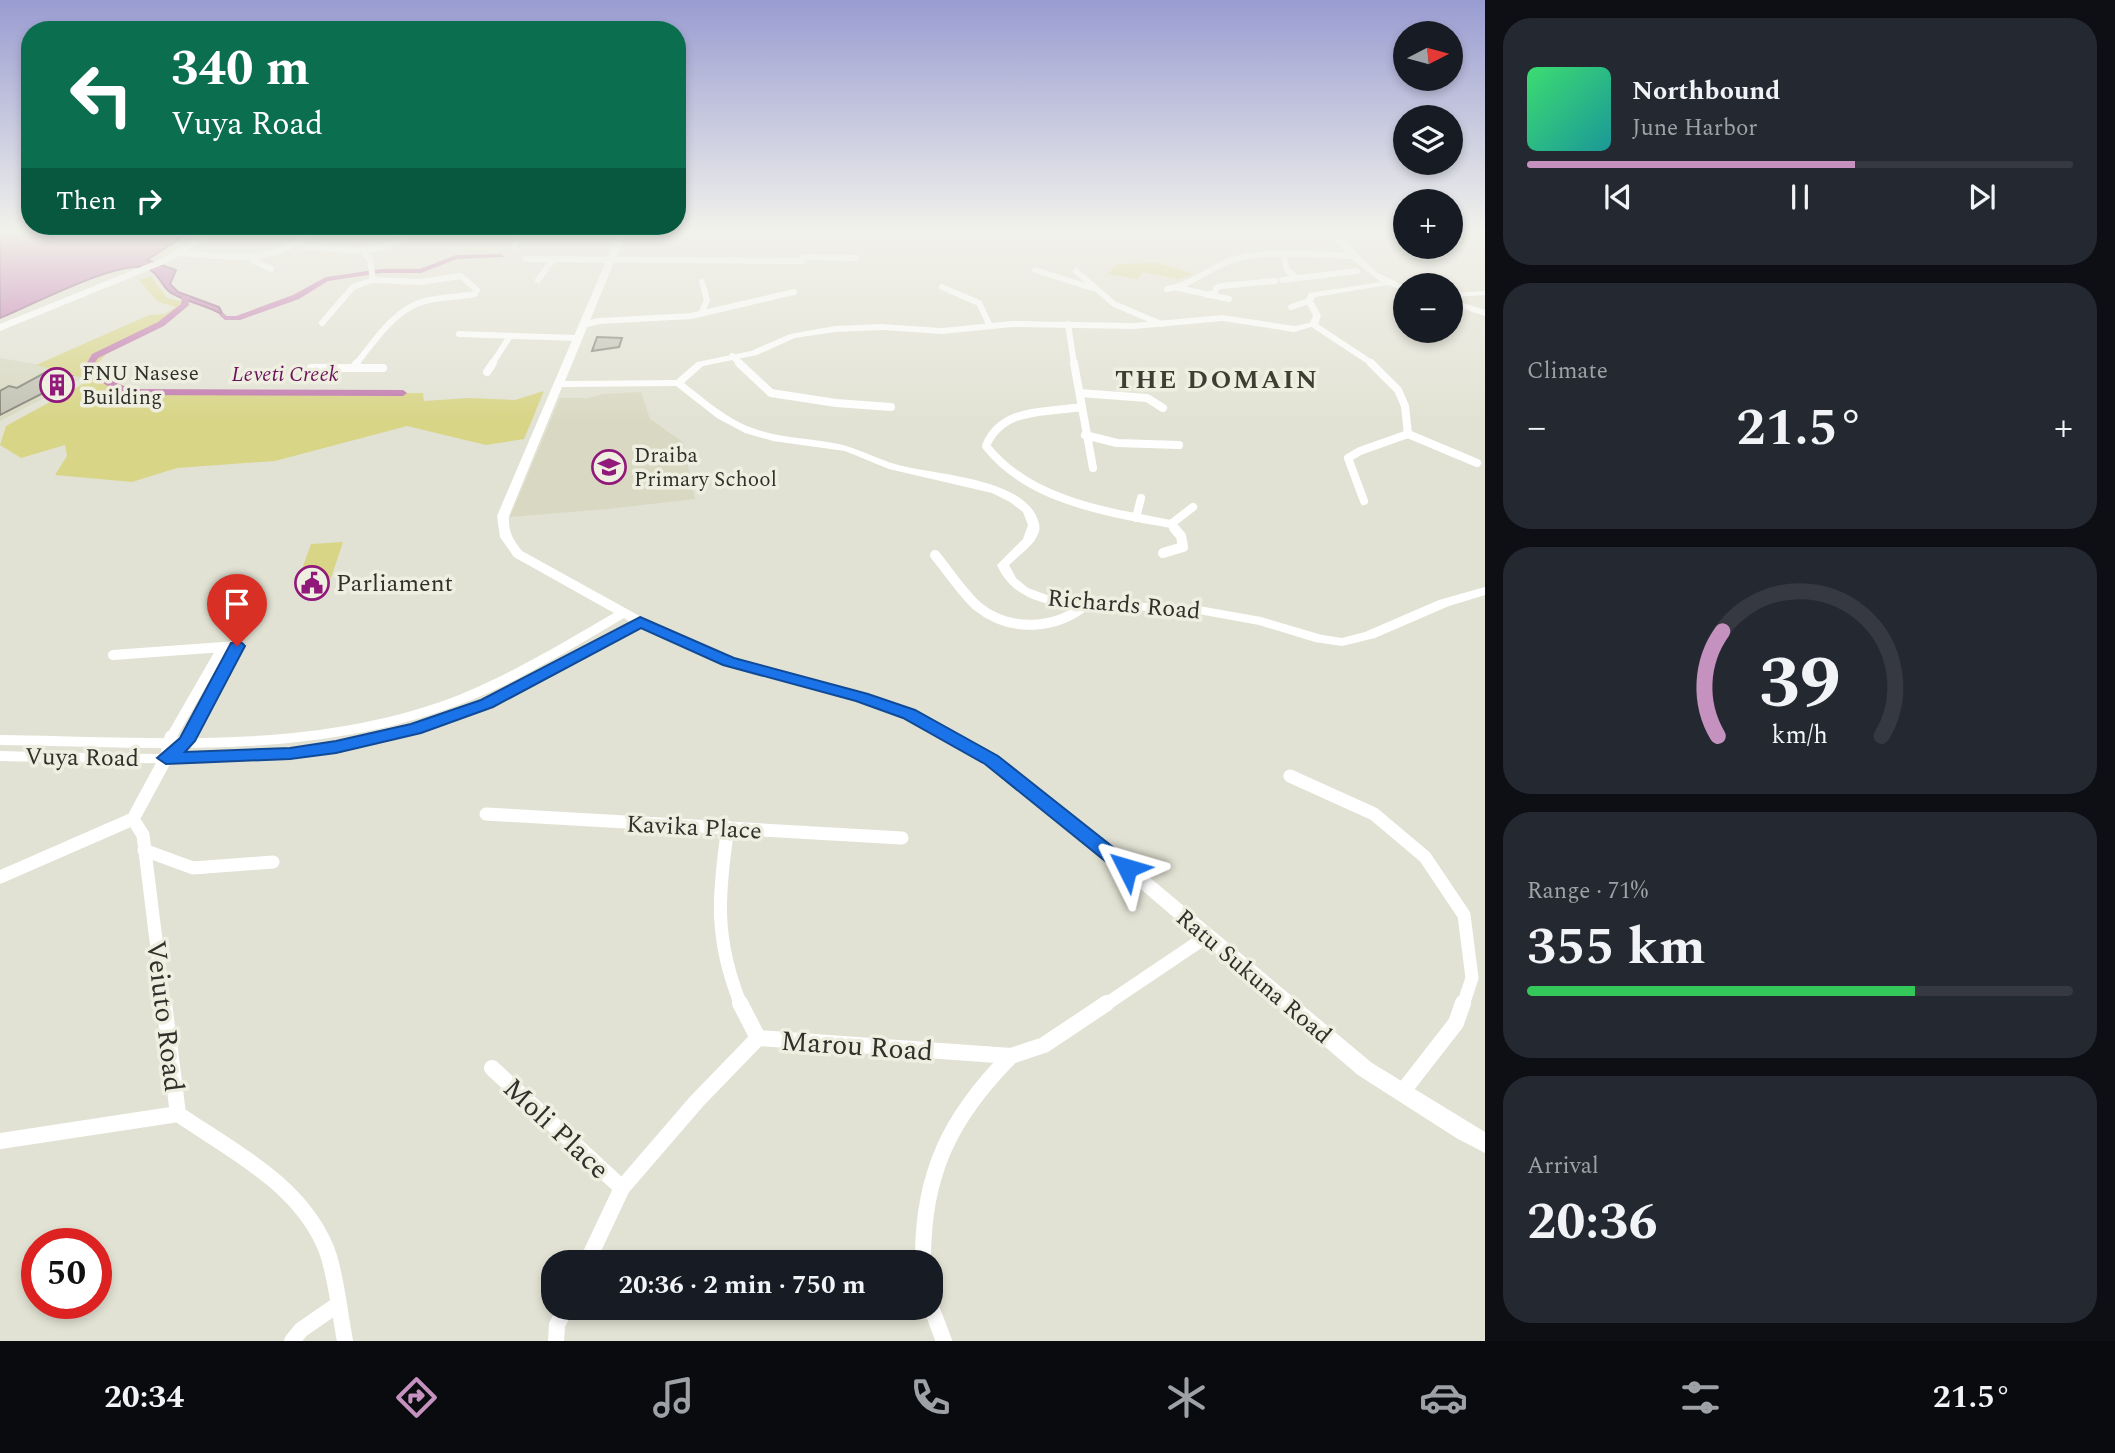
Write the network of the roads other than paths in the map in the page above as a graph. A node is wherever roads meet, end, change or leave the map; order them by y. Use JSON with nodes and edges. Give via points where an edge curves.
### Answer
{"nodes":[{"id":1,"x":80,"y":296,"type":"edge"},
{"id":2,"x":346,"y":296,"type":"edge"},
{"id":3,"x":463,"y":296,"type":"edge"},
{"id":4,"x":595,"y":296,"type":"edge"},
{"id":5,"x":706,"y":296,"type":"edge"},
{"id":6,"x":773,"y":296,"type":"edge"},
{"id":7,"x":963,"y":296,"type":"edge"},
{"id":8,"x":1104,"y":296,"type":"edge"},
{"id":9,"x":1209,"y":296,"type":"edge"},
{"id":10,"x":1312,"y":296,"type":"edge"},
{"id":11,"x":1229,"y":299,"type":"dead end"},
{"id":12,"x":1309,"y":301,"type":"junction"},
{"id":13,"x":1463,"y":306,"type":"edge"},
{"id":14,"x":1291,"y":307,"type":"dead end"},
{"id":15,"x":1485,"y":313,"type":"edge"},
{"id":16,"x":701,"y":314,"type":"junction"},
{"id":17,"x":607,"y":320,"type":"junction"},
{"id":18,"x":322,"y":323,"type":"dead end"},
{"id":19,"x":1068,"y":324,"type":"junction"},
{"id":20,"x":1161,"y":324,"type":"junction"},
{"id":21,"x":1314,"y":325,"type":"junction"},
{"id":22,"x":582,"y":326,"type":"junction"},
{"id":23,"x":990,"y":326,"type":"junction"},
{"id":24,"x":0,"y":328,"type":"edge"},
{"id":25,"x":459,"y":334,"type":"dead end"},
{"id":26,"x":510,"y":336,"type":"junction"},
{"id":27,"x":732,"y":356,"type":"junction"},
{"id":28,"x":311,"y":368,"type":"dead end"},
{"id":29,"x":353,"y":368,"type":"junction"},
{"id":30,"x":383,"y":368,"type":"dead end"},
{"id":31,"x":487,"y":372,"type":"dead end"},
{"id":32,"x":678,"y":383,"type":"junction"},
{"id":33,"x":559,"y":384,"type":"junction"},
{"id":34,"x":1080,"y":393,"type":"junction"},
{"id":35,"x":891,"y":407,"type":"dead end"},
{"id":36,"x":1081,"y":407,"type":"junction"},
{"id":37,"x":1163,"y":408,"type":"dead end"},
{"id":38,"x":1408,"y":434,"type":"junction"},
{"id":39,"x":1085,"y":435,"type":"junction"},
{"id":40,"x":1179,"y":445,"type":"dead end"},
{"id":41,"x":1477,"y":463,"type":"dead end"},
{"id":42,"x":1093,"y":468,"type":"dead end"},
{"id":43,"x":1140,"y":498,"type":"dead end"},
{"id":44,"x":1364,"y":501,"type":"dead end"},
{"id":45,"x":1194,"y":507,"type":"dead end"},
{"id":46,"x":1136,"y":518,"type":"junction"},
{"id":47,"x":1171,"y":524,"type":"junction"},
{"id":48,"x":1163,"y":554,"type":"dead end"},
{"id":49,"x":935,"y":555,"type":"dead end"},
{"id":50,"x":1485,"y":591,"type":"edge"},
{"id":51,"x":1088,"y":603,"type":"junction"},
{"id":52,"x":624,"y":613,"type":"junction"},
{"id":53,"x":640,"y":622,"type":"junction"},
{"id":54,"x":223,"y":647,"type":"junction"},
{"id":55,"x":113,"y":654,"type":"dead end"},
{"id":56,"x":0,"y":740,"type":"edge"},
{"id":57,"x":169,"y":741,"type":"junction"},
{"id":58,"x":186,"y":741,"type":"junction"},
{"id":59,"x":0,"y":756,"type":"edge"},
{"id":60,"x":166,"y":758,"type":"junction"},
{"id":61,"x":1290,"y":776,"type":"dead end"},
{"id":62,"x":486,"y":814,"type":"dead end"},
{"id":63,"x":133,"y":820,"type":"junction"},
{"id":64,"x":728,"y":827,"type":"junction"},
{"id":65,"x":902,"y":838,"type":"dead end"},
{"id":66,"x":144,"y":850,"type":"junction"},
{"id":67,"x":273,"y":862,"type":"dead end"},
{"id":68,"x":0,"y":877,"type":"edge"},
{"id":69,"x":1206,"y":937,"type":"junction"},
{"id":70,"x":758,"y":1038,"type":"junction"},
{"id":71,"x":1011,"y":1056,"type":"junction"},
{"id":72,"x":492,"y":1068,"type":"dead end"},
{"id":73,"x":1403,"y":1091,"type":"junction"},
{"id":74,"x":178,"y":1114,"type":"junction"},
{"id":75,"x":0,"y":1141,"type":"edge"},
{"id":76,"x":1485,"y":1143,"type":"edge"},
{"id":77,"x":622,"y":1188,"type":"junction"},
{"id":78,"x":593,"y":1250,"type":"edge"},
{"id":79,"x":922,"y":1250,"type":"edge"},
{"id":80,"x":337,"y":1305,"type":"junction"},
{"id":81,"x":560,"y":1320,"type":"edge"},
{"id":82,"x":936,"y":1320,"type":"edge"},
{"id":83,"x":292,"y":1341,"type":"edge"},
{"id":84,"x":345,"y":1341,"type":"edge"},
{"id":85,"x":556,"y":1341,"type":"edge"},
{"id":86,"x":944,"y":1341,"type":"edge"}],
"edges":[{"from":1,"to":24,"type":"main road"},
{"from":2,"to":18,"type":"street"},
{"from":3,"to":29,"type":"street","via":[[410,307]]},
{"from":4,"to":22,"type":"main road","name":"Ratu Sukuna Road"},
{"from":5,"to":16,"type":"street"},
{"from":6,"to":16,"type":"street"},
{"from":7,"to":23,"type":"street","via":[[986,309]]},
{"from":8,"to":20,"type":"street"},
{"from":9,"to":11,"type":"street"},
{"from":10,"to":12,"type":"main road"},
{"from":12,"to":14,"type":"street"},
{"from":12,"to":21,"type":"main road","via":[[1317,315]]},
{"from":13,"to":15,"type":"main road"},
{"from":16,"to":17,"type":"street"},
{"from":17,"to":22,"type":"street"},
{"from":17,"to":22,"type":"street"},
{"from":19,"to":20,"type":"main road"},
{"from":19,"to":23,"type":"main road"},
{"from":19,"to":34,"type":"street"},
{"from":20,"to":21,"type":"main road","via":[[1223,318],[1294,329]]},
{"from":21,"to":38,"type":"street","via":[[1388,378],[1404,401]]},
{"from":22,"to":26,"type":"street"},
{"from":22,"to":33,"type":"main road","name":"Ratu Sukuna Road"},
{"from":23,"to":27,"type":"main road","via":[[942,331],[871,327],[819,331]]},
{"from":25,"to":26,"type":"street"},
{"from":26,"to":31,"type":"street"},
{"from":27,"to":32,"type":"main road","via":[[700,364]]},
{"from":27,"to":35,"type":"street","via":[[771,393]]},
{"from":28,"to":29,"type":"street"},
{"from":29,"to":30,"type":"street"},
{"from":32,"to":33,"type":"main road"},
{"from":32,"to":51,"type":"main road","name":"Richards Road","via":[[730,423],[750,432],[848,449],[892,466],[1011,495],[1031,515],[1035,526],[1033,536],[1003,565],[1009,578],[1020,590],[1037,597]]},
{"from":33,"to":52,"type":"main road","name":"Ratu Sukuna Road","via":[[503,516],[503,533],[518,554]]},
{"from":34,"to":36,"type":"street"},
{"from":34,"to":37,"type":"street","via":[[1147,398]]},
{"from":36,"to":39,"type":"street"},
{"from":36,"to":46,"type":"street","via":[[1016,415],[993,428],[986,446],[1001,465],[1079,505]]},
{"from":38,"to":41,"type":"street"},
{"from":38,"to":44,"type":"street","via":[[1348,458]]},
{"from":39,"to":40,"type":"street","via":[[1117,443]]},
{"from":39,"to":42,"type":"street"},
{"from":43,"to":46,"type":"street"},
{"from":45,"to":47,"type":"street"},
{"from":46,"to":47,"type":"street"},
{"from":47,"to":48,"type":"street","via":[[1183,547]]},
{"from":49,"to":51,"type":"street","via":[[976,605],[1006,621],[1034,625],[1067,619]]},
{"from":50,"to":51,"type":"main road","name":"Richards Road","via":[[1342,642],[1199,610]]},
{"from":52,"to":53,"type":"main road","name":"Ratu Sukuna Road"},
{"from":52,"to":58,"type":"main road","name":"Vuya Road","via":[[515,674],[440,707],[295,739]]},
{"from":53,"to":60,"type":"main road","name":"Vuya Road","via":[[487,703],[415,729],[290,753]]},
{"from":53,"to":69,"type":"main road","name":"Ratu Sukuna Road","via":[[729,662],[909,714],[991,760]]},
{"from":54,"to":55,"type":"street"},
{"from":54,"to":57,"type":"street"},
{"from":54,"to":58,"type":"street","via":[[237,646]]},
{"from":56,"to":57,"type":"main road","name":"Vuya Road"},
{"from":57,"to":58,"type":"main road","name":"Vuya Road"},
{"from":57,"to":60,"type":"street"},
{"from":58,"to":60,"type":"street"},
{"from":59,"to":60,"type":"main road","name":"Vuya Road"},
{"from":60,"to":63,"type":"street"},
{"from":61,"to":73,"type":"street","via":[[1374,814],[1425,857],[1464,915],[1472,978],[1456,1023]]},
{"from":62,"to":64,"type":"street","name":"Kavika Place"},
{"from":63,"to":66,"type":"street","name":"Veiuto Road","via":[[143,835]]},
{"from":63,"to":68,"type":"street"},
{"from":64,"to":65,"type":"street","name":"Kavika Place"},
{"from":64,"to":70,"type":"street","via":[[719,919],[744,1017]]},
{"from":66,"to":67,"type":"street","via":[[193,868]]},
{"from":66,"to":74,"type":"street","name":"Veiuto Road"},
{"from":69,"to":71,"type":"street","name":"Marou Road","via":[[1044,1045]]},
{"from":69,"to":73,"type":"main road","name":"Ratu Sukuna Road","via":[[1365,1069]]},
{"from":70,"to":71,"type":"street","name":"Marou Road"},
{"from":70,"to":77,"type":"street","name":"Marou Road"},
{"from":71,"to":79,"type":"street","via":[[959,1118],[930,1175]]},
{"from":72,"to":77,"type":"street","name":"Moli Place"},
{"from":73,"to":76,"type":"main road","name":"Ratu Sukuna Road"},
{"from":74,"to":75,"type":"street"},
{"from":74,"to":80,"type":"street","name":"Veiuto Road","via":[[282,1185],[306,1212],[326,1247]]},
{"from":77,"to":78,"type":"street","name":"Marou Road"},
{"from":80,"to":83,"type":"street"},
{"from":80,"to":84,"type":"street","name":"Veiuto Road"},
{"from":81,"to":85,"type":"street"},
{"from":82,"to":86,"type":"street"}]}
